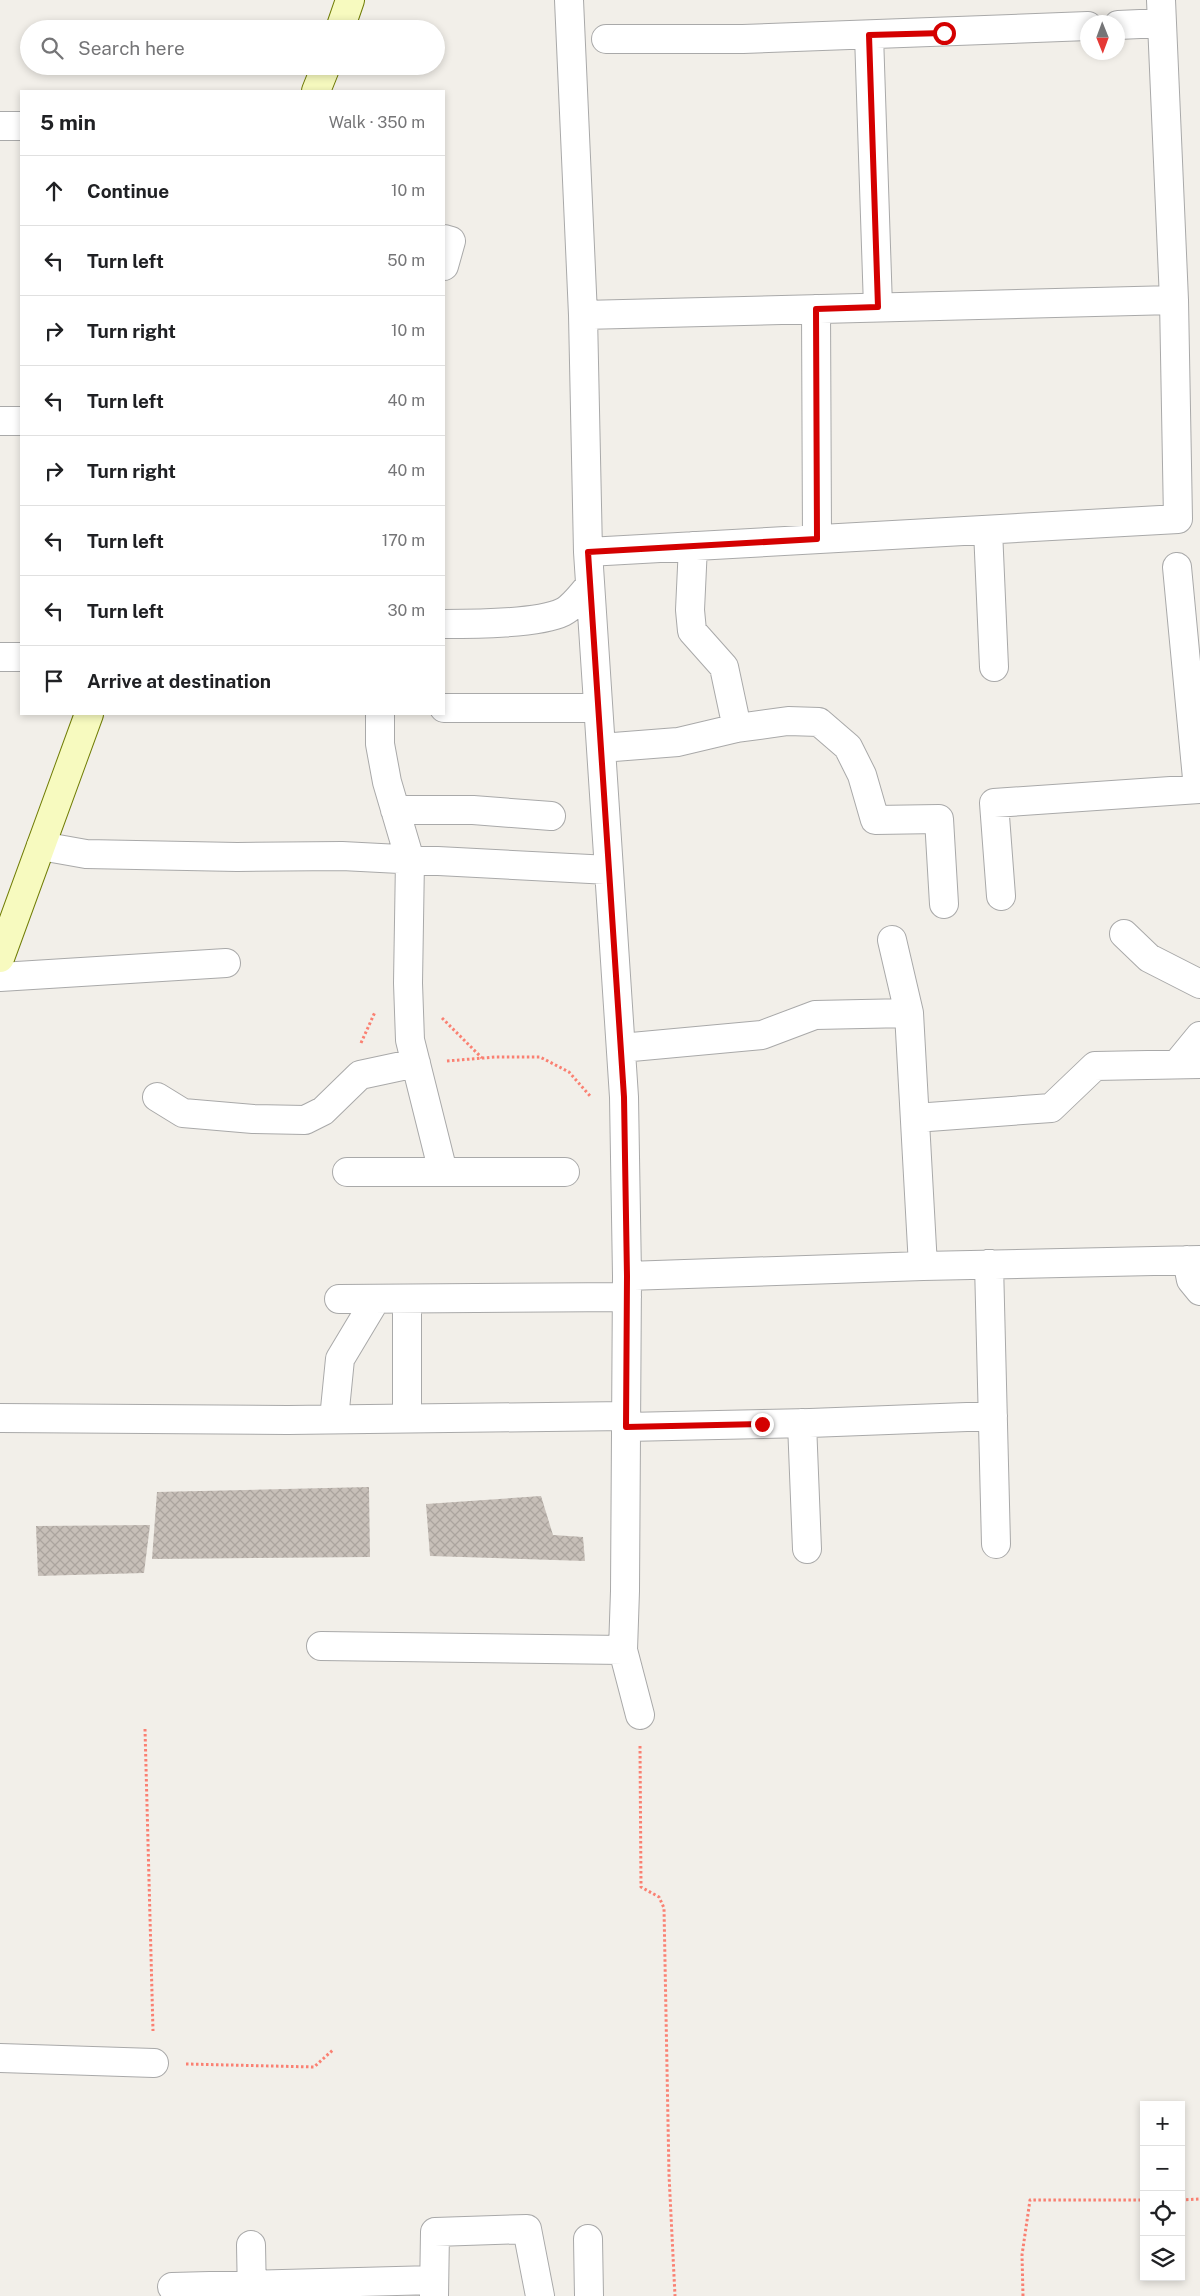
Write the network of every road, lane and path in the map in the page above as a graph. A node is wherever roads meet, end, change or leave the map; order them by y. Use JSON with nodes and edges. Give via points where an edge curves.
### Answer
{"nodes":[{"id":1,"x":350,"y":0,"type":"edge"},
{"id":2,"x":569,"y":0,"type":"edge"},
{"id":3,"x":1162,"y":12,"type":"edge"},
{"id":4,"x":343,"y":20,"type":"edge"},
{"id":5,"x":1125,"y":23,"type":"edge"},
{"id":6,"x":1080,"y":26,"type":"edge"},
{"id":7,"x":869,"y":35,"type":"junction"},
{"id":8,"x":606,"y":39,"type":"dead end"},
{"id":9,"x":322,"y":75,"type":"edge"},
{"id":10,"x":316,"y":90,"type":"edge"},
{"id":11,"x":0,"y":126,"type":"edge"},
{"id":12,"x":20,"y":126,"type":"edge"},
{"id":13,"x":445,"y":239,"type":"edge"},
{"id":14,"x":445,"y":262,"type":"edge"},
{"id":15,"x":1174,"y":300,"type":"junction"},
{"id":16,"x":878,"y":307,"type":"junction"},
{"id":17,"x":816,"y":309,"type":"junction"},
{"id":18,"x":583,"y":314,"type":"junction"},
{"id":19,"x":0,"y":421,"type":"edge"},
{"id":20,"x":20,"y":421,"type":"edge"},
{"id":21,"x":988,"y":530,"type":"junction"},
{"id":22,"x":817,"y":539,"type":"junction"},
{"id":23,"x":694,"y":546,"type":"junction"},
{"id":24,"x":588,"y":552,"type":"junction"},
{"id":25,"x":1177,"y":567,"type":"dead end"},
{"id":26,"x":590,"y":585,"type":"junction"},
{"id":27,"x":445,"y":624,"type":"edge"},
{"id":28,"x":0,"y":657,"type":"edge"},
{"id":29,"x":20,"y":657,"type":"edge"},
{"id":30,"x":994,"y":667,"type":"dead end"},
{"id":31,"x":445,"y":708,"type":"edge"},
{"id":32,"x":598,"y":708,"type":"junction"},
{"id":33,"x":88,"y":715,"type":"edge"},
{"id":34,"x":380,"y":715,"type":"edge"},
{"id":35,"x":737,"y":728,"type":"junction"},
{"id":36,"x":601,"y":748,"type":"junction"},
{"id":37,"x":1199,"y":789,"type":"edge"},
{"id":38,"x":395,"y":810,"type":"junction"},
{"id":39,"x":551,"y":816,"type":"dead end"},
{"id":40,"x":40,"y":846,"type":"junction"},
{"id":41,"x":410,"y":860,"type":"junction"},
{"id":42,"x":609,"y":870,"type":"junction"},
{"id":43,"x":1001,"y":896,"type":"dead end"},
{"id":44,"x":944,"y":904,"type":"dead end"},
{"id":45,"x":1124,"y":934,"type":"dead end"},
{"id":46,"x":892,"y":940,"type":"dead end"},
{"id":47,"x":0,"y":958,"type":"edge"},
{"id":48,"x":226,"y":963,"type":"dead end"},
{"id":49,"x":901,"y":976,"type":"junction"},
{"id":50,"x":0,"y":977,"type":"edge"},
{"id":51,"x":408,"y":984,"type":"junction"},
{"id":52,"x":1200,"y":984,"type":"edge"},
{"id":53,"x":377,"y":1010,"type":"dead end"},
{"id":54,"x":909,"y":1013,"type":"junction"},
{"id":55,"x":858,"y":1014,"type":"junction"},
{"id":56,"x":1200,"y":1036,"type":"edge"},
{"id":57,"x":360,"y":1044,"type":"dead end"},
{"id":58,"x":621,"y":1048,"type":"junction"},
{"id":59,"x":482,"y":1058,"type":"junction"},
{"id":60,"x":416,"y":1063,"type":"junction"},
{"id":61,"x":1189,"y":1064,"type":"edge"},
{"id":62,"x":157,"y":1098,"type":"dead end"},
{"id":63,"x":592,"y":1099,"type":"dead end"},
{"id":64,"x":915,"y":1118,"type":"junction"},
{"id":65,"x":347,"y":1172,"type":"dead end"},
{"id":66,"x":442,"y":1172,"type":"junction"},
{"id":67,"x":565,"y":1172,"type":"dead end"},
{"id":68,"x":1194,"y":1260,"type":"edge"},
{"id":69,"x":989,"y":1264,"type":"junction"},
{"id":70,"x":923,"y":1266,"type":"junction"},
{"id":71,"x":627,"y":1287,"type":"junction"},
{"id":72,"x":1200,"y":1292,"type":"edge"},
{"id":73,"x":376,"y":1299,"type":"junction"},
{"id":74,"x":407,"y":1299,"type":"junction"},
{"id":75,"x":339,"y":1300,"type":"dead end"},
{"id":76,"x":993,"y":1416,"type":"junction"},
{"id":77,"x":0,"y":1418,"type":"edge"},
{"id":78,"x":407,"y":1418,"type":"junction"},
{"id":79,"x":334,"y":1419,"type":"junction"},
{"id":80,"x":626,"y":1421,"type":"junction"},
{"id":81,"x":802,"y":1423,"type":"junction"},
{"id":82,"x":996,"y":1544,"type":"dead end"},
{"id":83,"x":807,"y":1549,"type":"dead end"},
{"id":84,"x":322,"y":1646,"type":"dead end"},
{"id":85,"x":623,"y":1650,"type":"junction"},
{"id":86,"x":640,"y":1715,"type":"joint"},
{"id":87,"x":145,"y":1729,"type":"dead end"},
{"id":88,"x":334,"y":2049,"type":"dead end"},
{"id":89,"x":0,"y":2058,"type":"edge"},
{"id":90,"x":154,"y":2063,"type":"junction"},
{"id":91,"x":1140,"y":2200,"type":"edge"},
{"id":92,"x":1185,"y":2200,"type":"edge"},
{"id":93,"x":1200,"y":2200,"type":"edge"},
{"id":94,"x":588,"y":2239,"type":"dead end"},
{"id":95,"x":251,"y":2245,"type":"dead end"},
{"id":96,"x":172,"y":2287,"type":"dead end"},
{"id":97,"x":434,"y":2288,"type":"edge"},
{"id":98,"x":252,"y":2291,"type":"edge"},
{"id":99,"x":540,"y":2296,"type":"edge"},
{"id":100,"x":589,"y":2296,"type":"edge"},
{"id":101,"x":675,"y":2296,"type":"edge"},
{"id":102,"x":1023,"y":2296,"type":"edge"}],
"edges":[{"from":1,"to":4,"type":"street"},
{"from":2,"to":18,"type":"street"},
{"from":3,"to":5,"type":"street"},
{"from":3,"to":15,"type":"street"},
{"from":6,"to":7,"type":"street"},
{"from":7,"to":8,"type":"street"},
{"from":7,"to":16,"type":"street"},
{"from":9,"to":10,"type":"street"},
{"from":11,"to":12,"type":"street"},
{"from":13,"to":14,"type":"street","via":[[451,241]]},
{"from":15,"to":16,"type":"street"},
{"from":15,"to":21,"type":"street","via":[[1178,519]]},
{"from":16,"to":17,"type":"street"},
{"from":17,"to":18,"type":"street"},
{"from":17,"to":22,"type":"street"},
{"from":18,"to":24,"type":"street"},
{"from":19,"to":20,"type":"street"},
{"from":21,"to":22,"type":"street"},
{"from":21,"to":30,"type":"street"},
{"from":22,"to":23,"type":"street"},
{"from":23,"to":24,"type":"street"},
{"from":23,"to":35,"type":"street","via":[[690,610],[692,632],[724,667]]},
{"from":24,"to":26,"type":"street"},
{"from":25,"to":37,"type":"street"},
{"from":26,"to":27,"type":"street","via":[[564,612],[500,622]]},
{"from":26,"to":32,"type":"street"},
{"from":28,"to":29,"type":"street"},
{"from":31,"to":32,"type":"street"},
{"from":32,"to":36,"type":"street"},
{"from":33,"to":40,"type":"street"},
{"from":34,"to":38,"type":"street","via":[[380,744]]},
{"from":35,"to":36,"type":"street","via":[[678,742]]},
{"from":35,"to":44,"type":"street","via":[[788,721],[819,722],[848,747],[862,775],[874,820],[939,819]]},
{"from":36,"to":42,"type":"street"},
{"from":37,"to":43,"type":"street","via":[[994,803]]},
{"from":38,"to":39,"type":"street","via":[[474,810]]},
{"from":38,"to":41,"type":"street"},
{"from":40,"to":41,"type":"street","via":[[86,854],[342,856]]},
{"from":40,"to":47,"type":"street"},
{"from":41,"to":42,"type":"street"},
{"from":41,"to":51,"type":"street"},
{"from":42,"to":58,"type":"street"},
{"from":45,"to":52,"type":"street","via":[[1150,958]]},
{"from":46,"to":49,"type":"street"},
{"from":48,"to":50,"type":"street"},
{"from":49,"to":54,"type":"street"},
{"from":49,"to":55,"type":"street"},
{"from":51,"to":59,"type":"path"},
{"from":51,"to":60,"type":"street","via":[[410,1040]]},
{"from":53,"to":57,"type":"path"},
{"from":54,"to":55,"type":"street"},
{"from":54,"to":64,"type":"street"},
{"from":55,"to":58,"type":"street","via":[[815,1015],[762,1035]]},
{"from":56,"to":61,"type":"street"},
{"from":58,"to":71,"type":"street"},
{"from":59,"to":60,"type":"path"},
{"from":59,"to":63,"type":"path","via":[[540,1057],[569,1072]]},
{"from":60,"to":62,"type":"street","via":[[360,1075],[323,1111],[305,1120],[183,1113]]},
{"from":60,"to":66,"type":"street"},
{"from":61,"to":64,"type":"street","via":[[1095,1066],[1051,1108]]},
{"from":64,"to":70,"type":"street"},
{"from":65,"to":66,"type":"street"},
{"from":66,"to":67,"type":"street"},
{"from":68,"to":69,"type":"street"},
{"from":68,"to":72,"type":"street","via":[[1191,1280]]},
{"from":69,"to":70,"type":"street"},
{"from":69,"to":76,"type":"street"},
{"from":70,"to":71,"type":"street"},
{"from":71,"to":74,"type":"street"},
{"from":71,"to":80,"type":"street"},
{"from":73,"to":74,"type":"street"},
{"from":73,"to":75,"type":"street"},
{"from":73,"to":79,"type":"street","via":[[340,1359]]},
{"from":74,"to":78,"type":"street"},
{"from":76,"to":81,"type":"street"},
{"from":76,"to":82,"type":"street"},
{"from":77,"to":79,"type":"street"},
{"from":78,"to":79,"type":"street"},
{"from":78,"to":80,"type":"street"},
{"from":80,"to":81,"type":"street"},
{"from":80,"to":85,"type":"street"},
{"from":81,"to":83,"type":"street"},
{"from":84,"to":85,"type":"street"},
{"from":85,"to":86,"type":"street"},
{"from":86,"to":101,"type":"path","via":[[641,1887],[659,1897],[664,1908]]},
{"from":87,"to":90,"type":"path"},
{"from":88,"to":90,"type":"path","via":[[314,2067]]},
{"from":89,"to":90,"type":"street"},
{"from":91,"to":102,"type":"path","via":[[1030,2200],[1022,2255]]},
{"from":92,"to":93,"type":"path"},
{"from":94,"to":100,"type":"street"},
{"from":95,"to":98,"type":"street"},
{"from":96,"to":98,"type":"street"},
{"from":97,"to":98,"type":"street"},
{"from":97,"to":99,"type":"street","via":[[435,2232],[527,2229]]}]}
